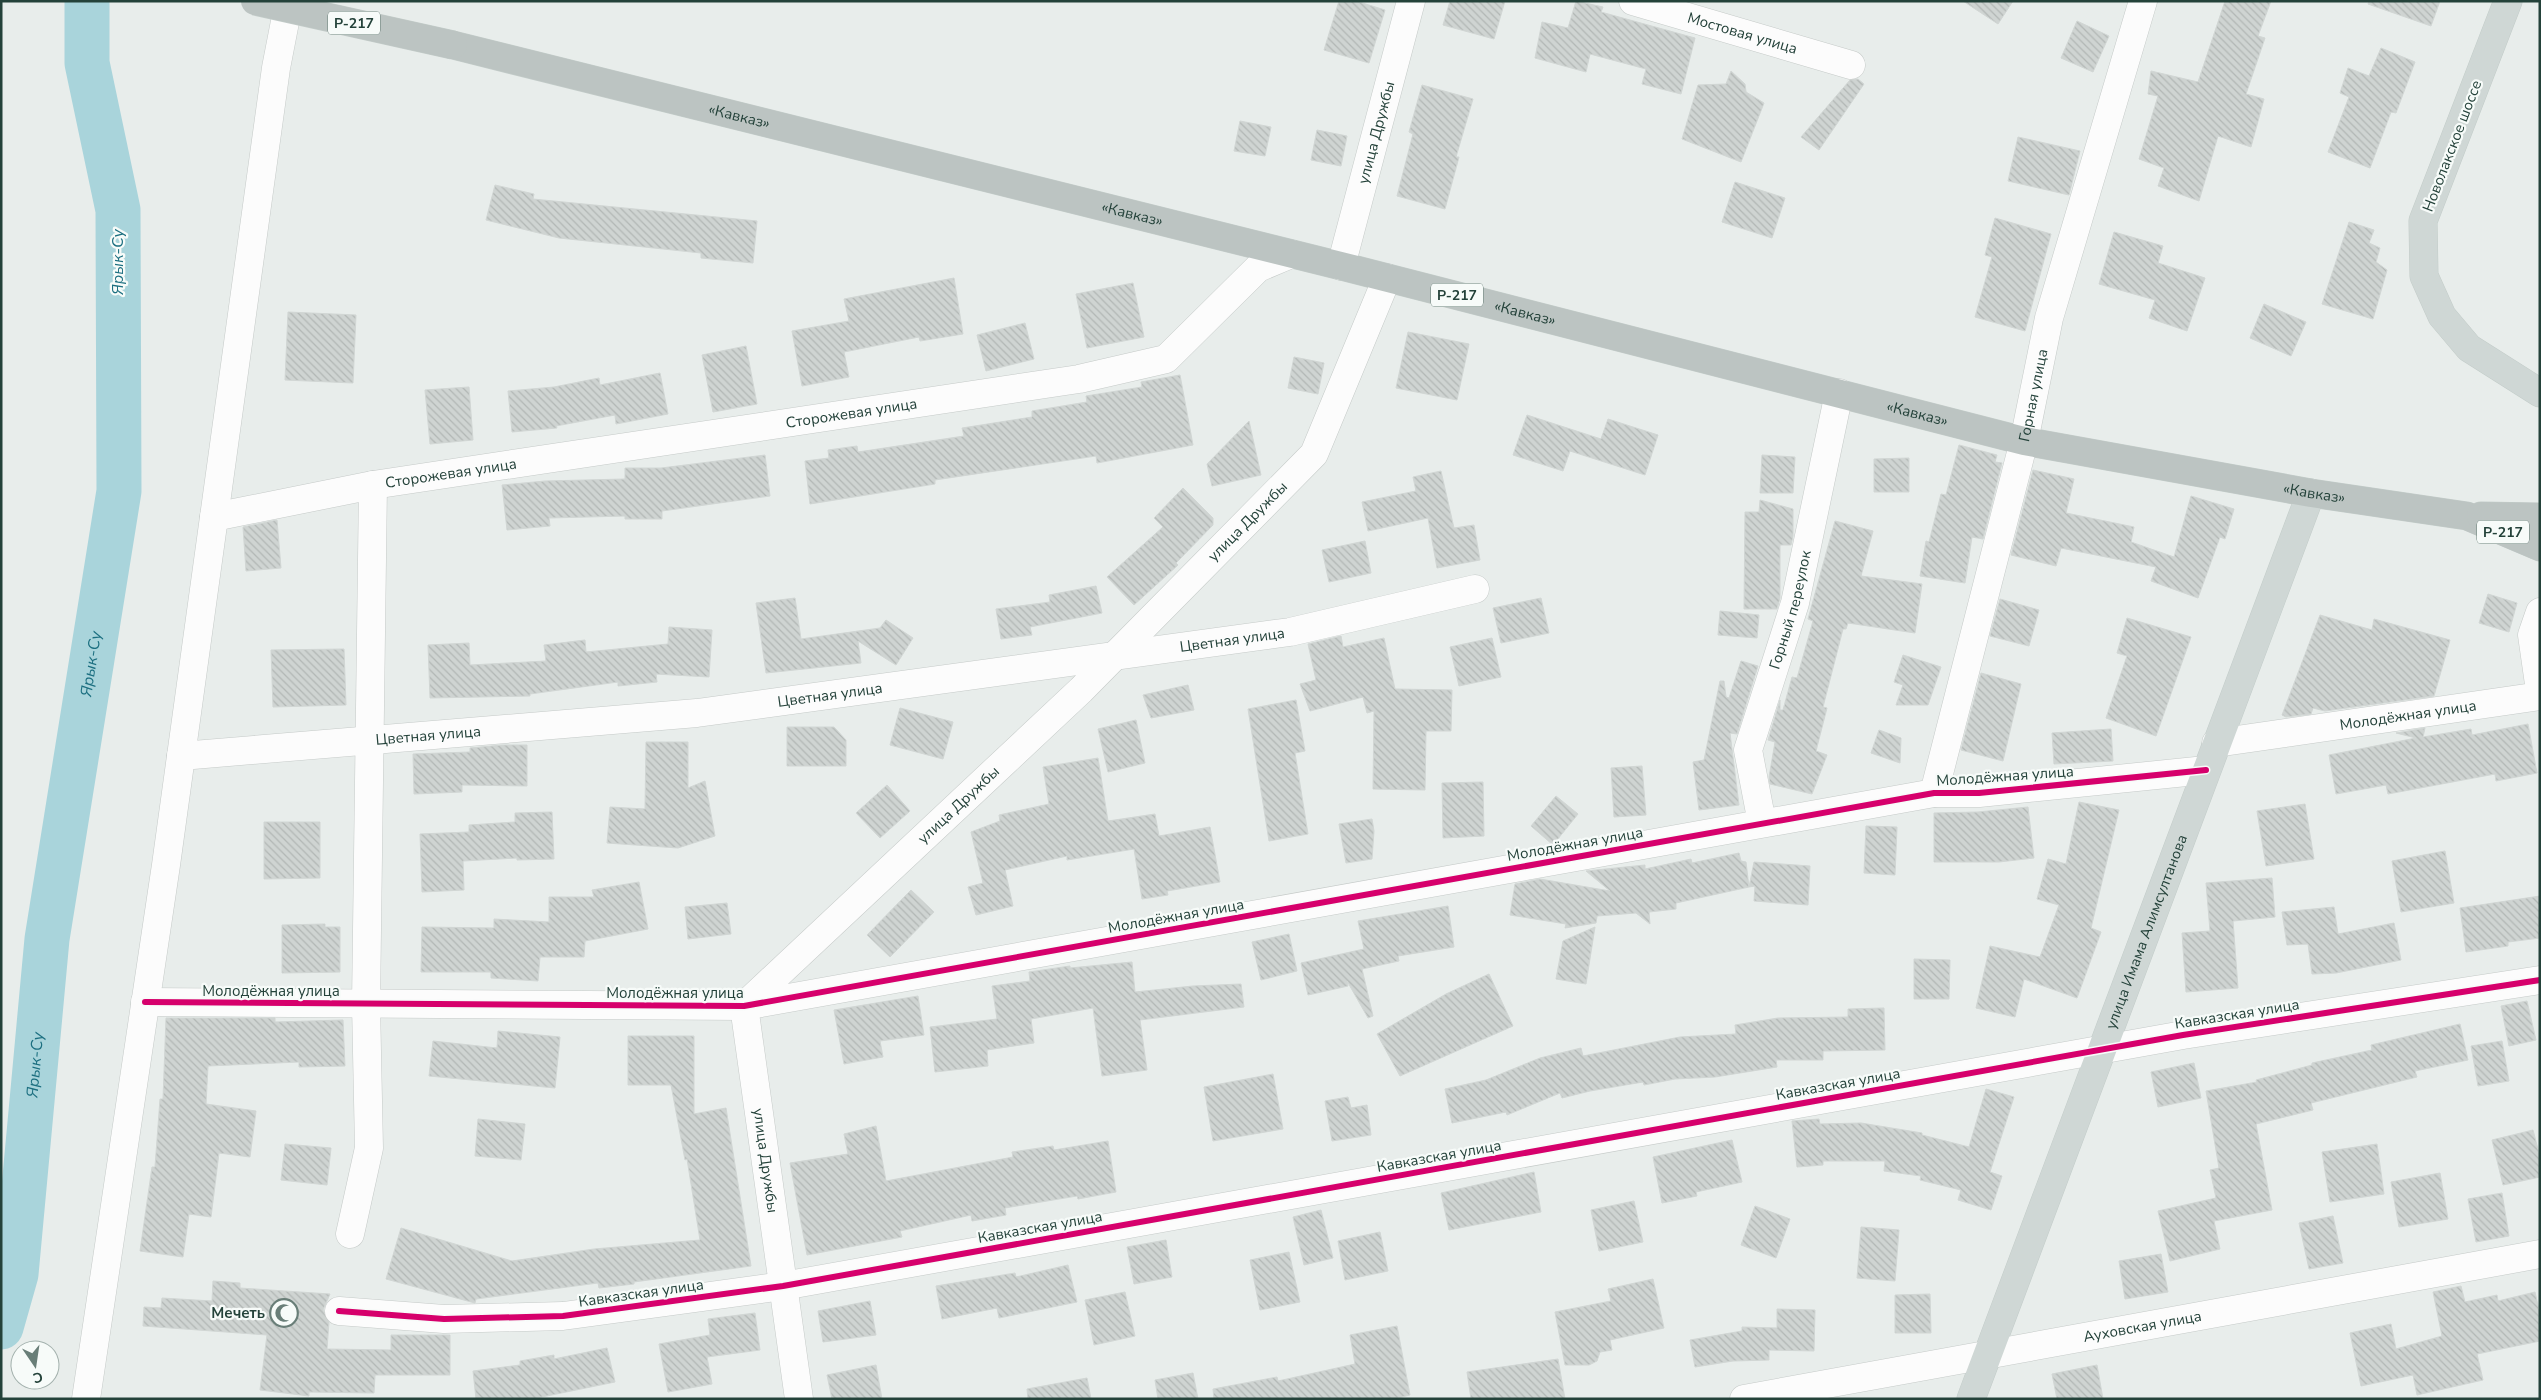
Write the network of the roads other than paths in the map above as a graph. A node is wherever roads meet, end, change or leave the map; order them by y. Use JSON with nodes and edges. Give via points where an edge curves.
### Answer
{"nodes":[{"id":1,"x":255,"y":1,"type":"edge"},
{"id":2,"x":289,"y":1,"type":"edge"},
{"id":3,"x":1411,"y":1,"type":"edge"},
{"id":4,"x":1633,"y":1,"type":"edge"},
{"id":5,"x":2143,"y":1,"type":"edge"},
{"id":6,"x":2508,"y":1,"type":"edge"},
{"id":7,"x":1851,"y":65,"type":"dead end"},
{"id":8,"x":1291,"y":254,"type":"junction"},
{"id":9,"x":1341,"y":266,"type":"junction"},
{"id":10,"x":1387,"y":278,"type":"junction"},
{"id":11,"x":1839,"y":393,"type":"junction"},
{"id":12,"x":2540,"y":393,"type":"edge"},
{"id":13,"x":2024,"y":441,"type":"junction"},
{"id":14,"x":373,"y":485,"type":"junction"},
{"id":15,"x":2311,"y":493,"type":"junction"},
{"id":16,"x":2467,"y":516,"type":"junction"},
{"id":17,"x":214,"y":517,"type":"junction"},
{"id":18,"x":2540,"y":517,"type":"edge"},
{"id":19,"x":2540,"y":547,"type":"edge"},
{"id":20,"x":1475,"y":589,"type":"dead end"},
{"id":21,"x":2540,"y":612,"type":"edge"},
{"id":22,"x":1115,"y":656,"type":"junction"},
{"id":23,"x":2540,"y":691,"type":"edge"},
{"id":24,"x":2540,"y":696,"type":"edge"},
{"id":25,"x":369,"y":740,"type":"junction"},
{"id":26,"x":2216,"y":743,"type":"junction"},
{"id":27,"x":181,"y":756,"type":"junction"},
{"id":28,"x":2206,"y":770,"type":"junction"},
{"id":29,"x":1934,"y":793,"type":"junction"},
{"id":30,"x":1762,"y":823,"type":"junction"},
{"id":31,"x":2540,"y":980,"type":"edge"},
{"id":32,"x":145,"y":1002,"type":"junction"},
{"id":33,"x":366,"y":1004,"type":"junction"},
{"id":34,"x":744,"y":1006,"type":"junction"},
{"id":35,"x":2101,"y":1050,"type":"junction"},
{"id":36,"x":350,"y":1234,"type":"dead end"},
{"id":37,"x":2540,"y":1254,"type":"edge"},
{"id":38,"x":783,"y":1286,"type":"junction"},
{"id":39,"x":340,"y":1311,"type":"dead end"},
{"id":40,"x":1987,"y":1354,"type":"junction"},
{"id":41,"x":86,"y":1399,"type":"edge"},
{"id":42,"x":799,"y":1399,"type":"edge"},
{"id":43,"x":1744,"y":1399,"type":"edge"},
{"id":44,"x":1971,"y":1399,"type":"edge"}],
"edges":[{"from":1,"to":8,"type":"highway","name":"«Кавказ»","number":"Р-217","bridge":true,"via":[[453,45]]},
{"from":2,"to":17,"type":"street","via":[[276,68]]},
{"from":3,"to":9,"type":"street","name":"улица Дружбы"},
{"from":4,"to":7,"type":"street","name":"Мостовая улица"},
{"from":5,"to":13,"type":"street","name":"Горная улица","via":[[2049,318]]},
{"from":6,"to":12,"type":"main road","name":"Новолакское шоссе","via":[[2423,221],[2424,276],[2442,316],[2469,348]]},
{"from":8,"to":9,"type":"highway","name":"«Кавказ»","number":"Р-217"},
{"from":8,"to":14,"type":"street","name":"Сторожевая улица","via":[[1258,268],[1166,359],[1079,379]]},
{"from":9,"to":10,"type":"highway","name":"«Кавказ»","number":"Р-217"},
{"from":10,"to":11,"type":"highway","name":"«Кавказ»","number":"Р-217"},
{"from":10,"to":22,"type":"street","name":"улица Дружбы","via":[[1314,454]]},
{"from":11,"to":13,"type":"highway","name":"«Кавказ»","number":"Р-217"},
{"from":11,"to":30,"type":"street","name":"Горный переулок","via":[[1795,603],[1748,750]]},
{"from":13,"to":15,"type":"highway","name":"«Кавказ»","number":"Р-217"},
{"from":13,"to":29,"type":"street","name":"Горная улица"},
{"from":14,"to":17,"type":"street","name":"Сторожевая улица"},
{"from":14,"to":25,"type":"street"},
{"from":15,"to":16,"type":"highway","name":"«Кавказ»","number":"Р-217"},
{"from":15,"to":26,"type":"main road","name":"улица Имама Алимсултанова"},
{"from":16,"to":18,"type":"highway","number":"Р-217"},
{"from":16,"to":19,"type":"highway","name":"«Кавказ»","number":"Р-217"},
{"from":17,"to":27,"type":"street"},
{"from":20,"to":22,"type":"street","name":"Цветная улица","via":[[1290,632]]},
{"from":21,"to":23,"type":"street","via":[[2532,635]]},
{"from":22,"to":25,"type":"street","name":"Цветная улица","via":[[698,713]]},
{"from":22,"to":34,"type":"street","name":"улица Дружбы"},
{"from":24,"to":26,"type":"street","name":"Молодёжная улица"},
{"from":25,"to":27,"type":"street","name":"Цветная улица"},
{"from":25,"to":33,"type":"street"},
{"from":26,"to":28,"type":"main road","name":"улица Имама Алимсултанова"},
{"from":27,"to":32,"type":"street"},
{"from":28,"to":29,"type":"street","name":"Молодёжная улица","via":[[1979,793]]},
{"from":28,"to":35,"type":"main road","name":"улица Имама Алимсултанова"},
{"from":29,"to":30,"type":"street","name":"Молодёжная улица"},
{"from":30,"to":34,"type":"street","name":"Молодёжная улица"},
{"from":31,"to":35,"type":"street","name":"Кавказская улица"},
{"from":32,"to":33,"type":"street","name":"Молодёжная улица"},
{"from":32,"to":41,"type":"street"},
{"from":33,"to":34,"type":"street","name":"Молодёжная улица"},
{"from":33,"to":36,"type":"street","via":[[368,1148]]},
{"from":34,"to":38,"type":"street","name":"улица Дружбы"},
{"from":35,"to":38,"type":"street","name":"Кавказская улица"},
{"from":35,"to":40,"type":"main road","name":"улица Имама Алимсултанова"},
{"from":37,"to":40,"type":"street","name":"Ауховская улица"},
{"from":38,"to":39,"type":"street","name":"Кавказская улица","via":[[562,1316],[444,1319]]},
{"from":38,"to":42,"type":"street","name":"улица Дружбы"},
{"from":40,"to":43,"type":"street","name":"Ауховская улица"},
{"from":40,"to":44,"type":"main road","name":"улица Имама Алимсултанова"}]}
